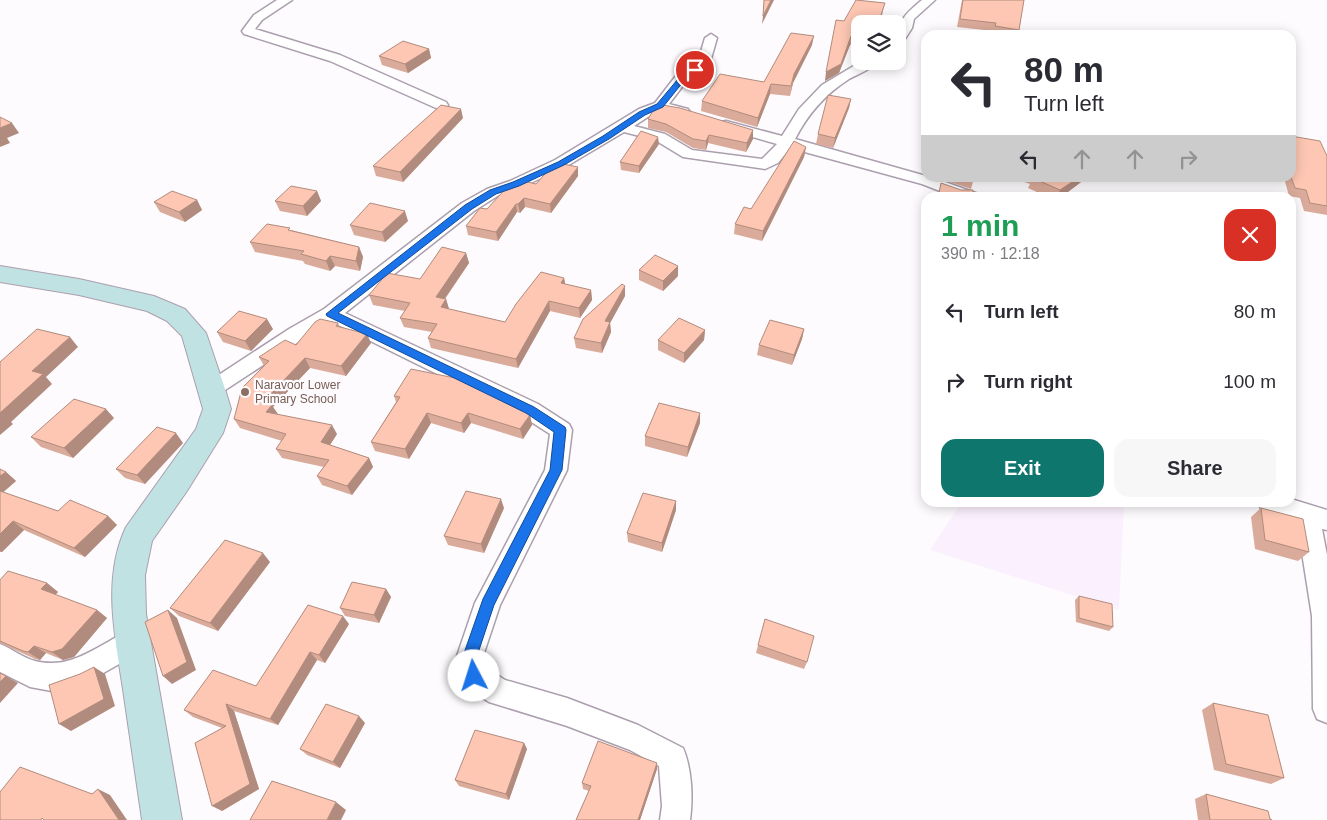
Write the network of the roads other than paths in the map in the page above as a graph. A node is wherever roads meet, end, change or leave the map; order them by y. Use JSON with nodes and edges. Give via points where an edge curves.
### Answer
{"nodes":[{"id":1,"x":286,"y":0,"type":"edge"},
{"id":2,"x":930,"y":0,"type":"edge"},
{"id":3,"x":906,"y":28,"type":"edge"},
{"id":4,"x":712,"y":38,"type":"dead end"},
{"id":5,"x":857,"y":70,"type":"edge"},
{"id":6,"x":441,"y":105,"type":"edge"},
{"id":7,"x":660,"y":106,"type":"junction"},
{"id":8,"x":695,"y":116,"type":"edge"},
{"id":9,"x":712,"y":121,"type":"edge"},
{"id":10,"x":622,"y":127,"type":"junction"},
{"id":11,"x":786,"y":142,"type":"junction"},
{"id":12,"x":921,"y":179,"type":"edge"},
{"id":13,"x":931,"y":182,"type":"edge"},
{"id":14,"x":958,"y":192,"type":"edge"},
{"id":15,"x":0,"y":274,"type":"edge"},
{"id":16,"x":331,"y":314,"type":"junction"},
{"id":17,"x":212,"y":389,"type":"junction"},
{"id":18,"x":1285,"y":507,"type":"edge"},
{"id":19,"x":1318,"y":517,"type":"edge"},
{"id":20,"x":133,"y":642,"type":"junction"},
{"id":21,"x":0,"y":657,"type":"edge"},
{"id":22,"x":1327,"y":709,"type":"edge"},
{"id":23,"x":162,"y":820,"type":"edge"},
{"id":24,"x":675,"y":820,"type":"edge"}],
"edges":[{"from":1,"to":6,"type":"street","via":[[249,26],[248,31],[335,58]]},
{"from":2,"to":3,"type":"street","via":[[908,18]]},
{"from":4,"to":7,"type":"street","via":[[705,60],[680,80]]},
{"from":5,"to":11,"type":"street","via":[[824,89],[803,113]]},
{"from":7,"to":8,"type":"street"},
{"from":7,"to":10,"type":"street","via":[[642,113]]},
{"from":9,"to":11,"type":"street"},
{"from":10,"to":11,"type":"street","via":[[660,137],[688,154],[765,164],[778,155]]},
{"from":10,"to":16,"type":"street","via":[[561,164],[493,192],[468,207]]},
{"from":11,"to":12,"type":"street"},
{"from":13,"to":14,"type":"street"},
{"from":15,"to":17,"type":"main road","via":[[154,304],[176,315],[193,333]]},
{"from":16,"to":17,"type":"street"},
{"from":16,"to":24,"type":"street","via":[[530,410],[560,430],[556,470],[488,603],[470,656],[474,676],[500,692],[567,712],[638,739],[673,758]]},
{"from":17,"to":20,"type":"main road","via":[[218,409],[209,433],[137,537],[129,575]]},
{"from":18,"to":19,"type":"street"},
{"from":19,"to":22,"type":"street","via":[[1326,616]]},
{"from":20,"to":21,"type":"street","via":[[81,671],[57,678],[30,674]]},
{"from":20,"to":23,"type":"main road"}]}
